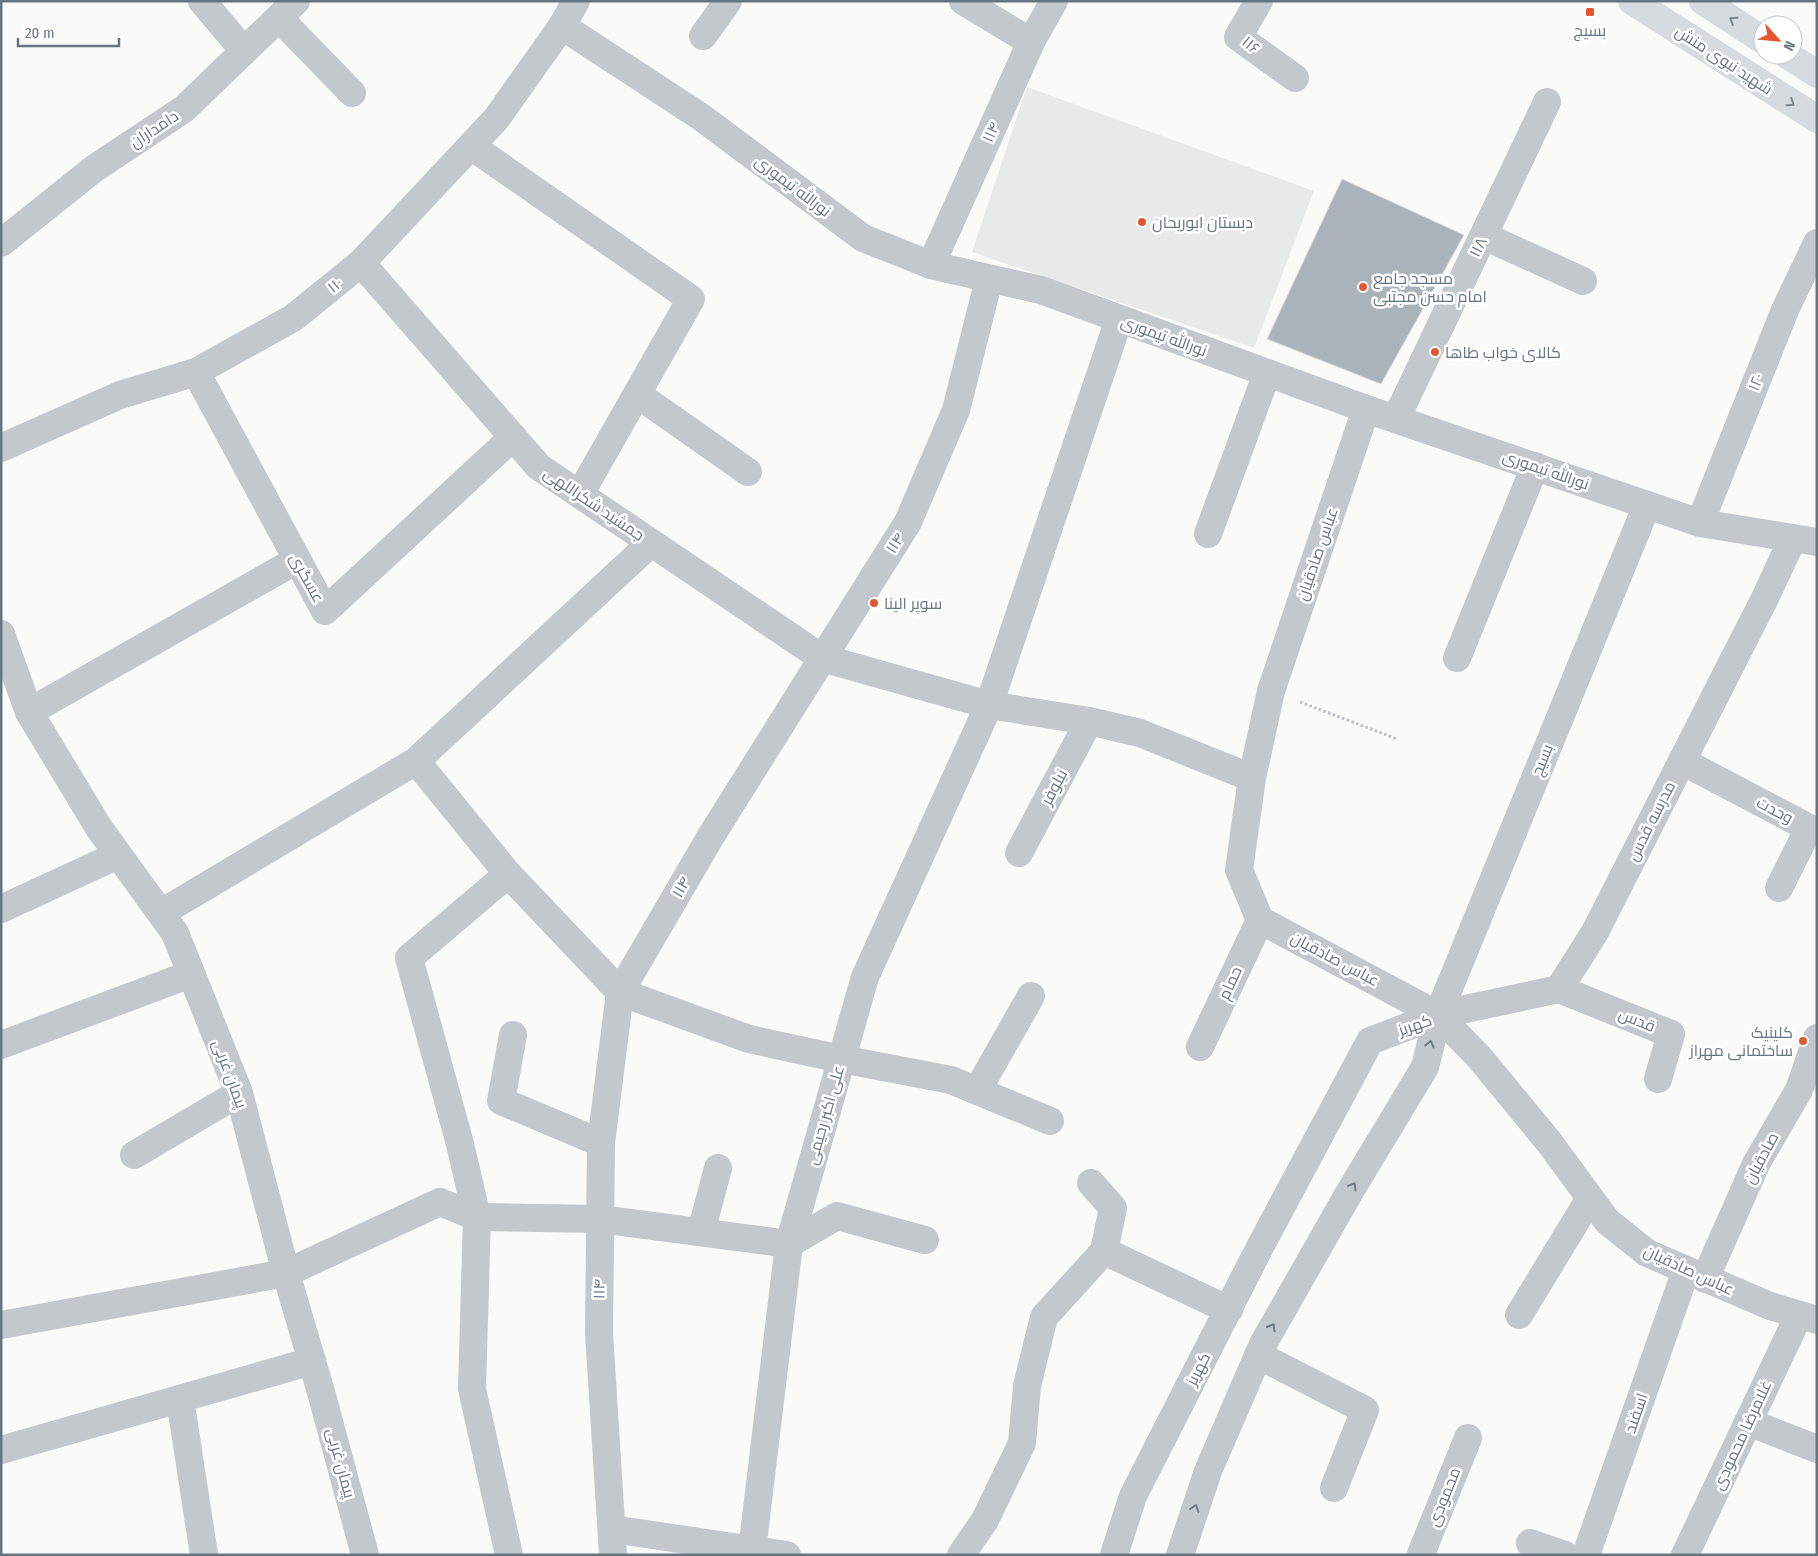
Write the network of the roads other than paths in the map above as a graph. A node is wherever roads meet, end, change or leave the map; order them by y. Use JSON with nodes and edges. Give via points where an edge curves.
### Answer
{"nodes":[{"id":1,"x":202,"y":1,"type":"edge"},
{"id":2,"x":576,"y":1,"type":"edge"},
{"id":3,"x":728,"y":1,"type":"edge"},
{"id":4,"x":962,"y":1,"type":"edge"},
{"id":5,"x":1054,"y":1,"type":"edge"},
{"id":6,"x":1259,"y":1,"type":"edge"},
{"id":7,"x":1632,"y":1,"type":"edge"},
{"id":8,"x":1703,"y":1,"type":"edge"},
{"id":9,"x":287,"y":10,"type":"edge"},
{"id":10,"x":562,"y":26,"type":"junction"},
{"id":11,"x":1753,"y":34,"type":"edge"},
{"id":12,"x":702,"y":36,"type":"dead end"},
{"id":13,"x":1031,"y":42,"type":"junction"},
{"id":14,"x":244,"y":51,"type":"junction"},
{"id":15,"x":1803,"y":65,"type":"edge"},
{"id":16,"x":1817,"y":74,"type":"edge"},
{"id":17,"x":1295,"y":78,"type":"dead end"},
{"id":18,"x":352,"y":93,"type":"dead end"},
{"id":19,"x":1547,"y":102,"type":"dead end"},
{"id":20,"x":1817,"y":119,"type":"edge"},
{"id":21,"x":471,"y":146,"type":"junction"},
{"id":22,"x":1484,"y":236,"type":"junction"},
{"id":23,"x":1,"y":243,"type":"edge"},
{"id":24,"x":1817,"y":243,"type":"edge"},
{"id":25,"x":361,"y":263,"type":"junction"},
{"id":26,"x":931,"y":265,"type":"junction"},
{"id":27,"x":989,"y":279,"type":"junction"},
{"id":28,"x":1583,"y":281,"type":"dead end"},
{"id":29,"x":1119,"y":319,"type":"junction"},
{"id":30,"x":196,"y":372,"type":"junction"},
{"id":31,"x":1267,"y":373,"type":"junction"},
{"id":32,"x":637,"y":394,"type":"junction"},
{"id":33,"x":1366,"y":409,"type":"junction"},
{"id":34,"x":1396,"y":419,"type":"junction"},
{"id":35,"x":513,"y":437,"type":"junction"},
{"id":36,"x":1,"y":448,"type":"edge"},
{"id":37,"x":1535,"y":466,"type":"junction"},
{"id":38,"x":748,"y":472,"type":"dead end"},
{"id":39,"x":580,"y":494,"type":"junction"},
{"id":40,"x":1647,"y":504,"type":"junction"},
{"id":41,"x":1700,"y":523,"type":"junction"},
{"id":42,"x":1208,"y":534,"type":"dead end"},
{"id":43,"x":1805,"y":540,"type":"edge"},
{"id":44,"x":651,"y":543,"type":"junction"},
{"id":45,"x":297,"y":560,"type":"junction"},
{"id":46,"x":1,"y":634,"type":"edge"},
{"id":47,"x":822,"y":658,"type":"junction"},
{"id":48,"x":1457,"y":658,"type":"dead end"},
{"id":49,"x":989,"y":705,"type":"junction"},
{"id":50,"x":29,"y":712,"type":"junction"},
{"id":51,"x":1089,"y":721,"type":"junction"},
{"id":52,"x":416,"y":761,"type":"junction"},
{"id":53,"x":1682,"y":761,"type":"junction"},
{"id":54,"x":1252,"y":778,"type":"junction"},
{"id":55,"x":1019,"y":853,"type":"dead end"},
{"id":56,"x":118,"y":855,"type":"junction"},
{"id":57,"x":508,"y":874,"type":"junction"},
{"id":58,"x":1779,"y":888,"type":"dead end"},
{"id":59,"x":1,"y":909,"type":"edge"},
{"id":60,"x":161,"y":913,"type":"junction"},
{"id":61,"x":1260,"y":920,"type":"junction"},
{"id":62,"x":191,"y":974,"type":"junction"},
{"id":63,"x":1559,"y":989,"type":"junction"},
{"id":64,"x":620,"y":992,"type":"junction"},
{"id":65,"x":1031,"y":996,"type":"dead end"},
{"id":66,"x":1438,"y":1015,"type":"junction"},
{"id":67,"x":513,"y":1035,"type":"dead end"},
{"id":68,"x":1817,"y":1038,"type":"edge"},
{"id":69,"x":1,"y":1045,"type":"edge"},
{"id":70,"x":1200,"y":1047,"type":"dead end"},
{"id":71,"x":841,"y":1059,"type":"junction"},
{"id":72,"x":1658,"y":1079,"type":"dead end"},
{"id":73,"x":977,"y":1092,"type":"junction"},
{"id":74,"x":239,"y":1093,"type":"junction"},
{"id":75,"x":1050,"y":1122,"type":"dead end"},
{"id":76,"x":601,"y":1143,"type":"junction"},
{"id":77,"x":134,"y":1155,"type":"dead end"},
{"id":78,"x":718,"y":1168,"type":"dead end"},
{"id":79,"x":1091,"y":1183,"type":"dead end"},
{"id":80,"x":1590,"y":1198,"type":"junction"},
{"id":81,"x":477,"y":1216,"type":"junction"},
{"id":82,"x":600,"y":1219,"type":"junction"},
{"id":83,"x":701,"y":1232,"type":"junction"},
{"id":84,"x":925,"y":1240,"type":"dead end"},
{"id":85,"x":790,"y":1244,"type":"junction"},
{"id":86,"x":1104,"y":1251,"type":"junction"},
{"id":87,"x":286,"y":1273,"type":"junction"},
{"id":88,"x":1696,"y":1275,"type":"junction"},
{"id":89,"x":1229,"y":1310,"type":"junction"},
{"id":90,"x":1519,"y":1315,"type":"dead end"},
{"id":91,"x":1808,"y":1318,"type":"edge"},
{"id":92,"x":1,"y":1325,"type":"edge"},
{"id":93,"x":1258,"y":1355,"type":"junction"},
{"id":94,"x":312,"y":1361,"type":"junction"},
{"id":95,"x":180,"y":1399,"type":"junction"},
{"id":96,"x":1748,"y":1422,"type":"junction"},
{"id":97,"x":1468,"y":1438,"type":"dead end"},
{"id":98,"x":1817,"y":1449,"type":"edge"},
{"id":99,"x":1,"y":1450,"type":"edge"},
{"id":100,"x":1334,"y":1488,"type":"dead end"},
{"id":101,"x":612,"y":1542,"type":"edge"},
{"id":102,"x":1530,"y":1543,"type":"dead end"},
{"id":103,"x":752,"y":1550,"type":"junction"},
{"id":104,"x":204,"y":1555,"type":"edge"},
{"id":105,"x":365,"y":1555,"type":"edge"},
{"id":106,"x":509,"y":1555,"type":"edge"},
{"id":107,"x":787,"y":1555,"type":"edge"},
{"id":108,"x":961,"y":1555,"type":"edge"},
{"id":109,"x":1114,"y":1555,"type":"edge"},
{"id":110,"x":1180,"y":1555,"type":"edge"},
{"id":111,"x":1423,"y":1555,"type":"edge"},
{"id":112,"x":1565,"y":1555,"type":"edge"},
{"id":113,"x":1586,"y":1555,"type":"edge"},
{"id":114,"x":1685,"y":1555,"type":"edge"}],
"edges":[{"from":1,"to":14,"type":"street"},
{"from":2,"to":10,"type":"street","name":"۱۱۰"},
{"from":3,"to":12,"type":"street"},
{"from":4,"to":13,"type":"street"},
{"from":5,"to":13,"type":"street","name":"۱۱۴"},
{"from":6,"to":17,"type":"street","name":"۱۱۶","via":[[1238,37]]},
{"from":7,"to":20,"type":"main road","name":"شهید نبوی منش","one_way":true},
{"from":11,"to":8,"type":"main road","one_way":true},
{"from":9,"to":14,"type":"street","name":"دامداران"},
{"from":9,"to":18,"type":"street"},
{"from":10,"to":21,"type":"street","name":"۱۱۰","via":[[496,119]]},
{"from":10,"to":26,"type":"street","name":"نورالله تیموری","via":[[701,117],[863,238]]},
{"from":13,"to":26,"type":"street","name":"۱۱۴"},
{"from":14,"to":23,"type":"street","name":"دامداران","via":[[184,109],[95,168]]},
{"from":15,"to":16,"type":"main road"},
{"from":19,"to":22,"type":"street","name":"۱۱۸"},
{"from":21,"to":25,"type":"street","name":"۱۱۰"},
{"from":21,"to":32,"type":"street","via":[[691,299]]},
{"from":22,"to":28,"type":"street"},
{"from":22,"to":34,"type":"street","name":"۱۱۸"},
{"from":24,"to":41,"type":"street","name":"۱۲۰","via":[[1786,310]]},
{"from":25,"to":30,"type":"street","name":"۱۱۰","via":[[293,318]]},
{"from":25,"to":35,"type":"street","name":"جمشید شکراللهی"},
{"from":26,"to":27,"type":"street","name":"نورالله تیموری"},
{"from":27,"to":29,"type":"street","name":"نورالله تیموری","via":[[1041,290]]},
{"from":27,"to":47,"type":"street","name":"۱۱۴","via":[[956,410],[908,522]]},
{"from":29,"to":31,"type":"street","name":"نورالله تیموری"},
{"from":29,"to":49,"type":"street","name":"علی اکبر رحیمی"},
{"from":30,"to":36,"type":"street","name":"۱۱۰","via":[[120,395]]},
{"from":30,"to":45,"type":"street","name":"عسگری"},
{"from":31,"to":33,"type":"street","name":"نورالله تیموری"},
{"from":31,"to":42,"type":"street"},
{"from":32,"to":38,"type":"street"},
{"from":32,"to":39,"type":"street"},
{"from":33,"to":34,"type":"street","name":"نورالله تیموری"},
{"from":33,"to":54,"type":"street","name":"عباس صادقیان","via":[[1271,691]]},
{"from":34,"to":37,"type":"street","name":"نورالله تیموری"},
{"from":35,"to":39,"type":"street","name":"جمشید شکراللهی","via":[[540,467]]},
{"from":35,"to":45,"type":"street","name":"عسگری","via":[[325,611]]},
{"from":37,"to":40,"type":"street","name":"نورالله تیموری"},
{"from":37,"to":48,"type":"street"},
{"from":39,"to":44,"type":"street","name":"جمشید شکراللهی"},
{"from":40,"to":41,"type":"street","name":"نورالله تیموری"},
{"from":40,"to":66,"type":"street","name":"بسیج"},
{"from":41,"to":43,"type":"street","name":"نورالله تیموری"},
{"from":43,"to":53,"type":"street","name":"مدرسه قدس"},
{"from":44,"to":47,"type":"street","name":"جمشید شکراللهی"},
{"from":44,"to":52,"type":"street"},
{"from":45,"to":50,"type":"street"},
{"from":46,"to":50,"type":"street","name":"پیمان غربی"},
{"from":47,"to":49,"type":"street","name":"جمشید شکراللهی"},
{"from":47,"to":64,"type":"street","name":"۱۱۴","via":[[711,836]]},
{"from":49,"to":51,"type":"street","name":"جمشید شکراللهی"},
{"from":49,"to":71,"type":"street","name":"علی اکبر رحیمی","via":[[864,978]]},
{"from":50,"to":56,"type":"street","name":"پیمان غربی"},
{"from":51,"to":54,"type":"street","name":"جمشید شکراللهی","via":[[1140,733]]},
{"from":51,"to":55,"type":"street","name":"نیلوفر"},
{"from":52,"to":57,"type":"street"},
{"from":52,"to":60,"type":"street"},
{"from":53,"to":58,"type":"street","name":"وحدت","via":[[1809,828]]},
{"from":53,"to":63,"type":"street","name":"مدرسه قدس","via":[[1595,932]]},
{"from":54,"to":61,"type":"street","name":"عباس صادقیان","via":[[1239,870]]},
{"from":56,"to":59,"type":"street"},
{"from":56,"to":60,"type":"street","name":"پیمان غربی"},
{"from":57,"to":64,"type":"street"},
{"from":57,"to":81,"type":"street","via":[[409,958]]},
{"from":60,"to":62,"type":"street","name":"پیمان غربی","via":[[175,933]]},
{"from":61,"to":66,"type":"street","name":"عباس صادقیان"},
{"from":61,"to":70,"type":"street","name":"حمام"},
{"from":62,"to":69,"type":"street"},
{"from":62,"to":74,"type":"street","name":"پیمان غربی"},
{"from":63,"to":66,"type":"street"},
{"from":63,"to":72,"type":"street","name":"قدس","via":[[1671,1034]]},
{"from":64,"to":71,"type":"street","via":[[749,1039]]},
{"from":64,"to":76,"type":"street","name":"۱۱۴"},
{"from":65,"to":73,"type":"street"},
{"from":66,"to":80,"type":"street","name":"عباس صادقیان","via":[[1479,1057]]},
{"from":66,"to":89,"type":"street","name":"کهریز","via":[[1370,1041]]},
{"from":93,"to":66,"type":"street","name":"کهریز","one_way":true,"via":[[1349,1193],[1425,1067]]},
{"from":67,"to":76,"type":"street","via":[[501,1102]]},
{"from":68,"to":88,"type":"street","name":"صادقیان","via":[[1799,1090]]},
{"from":71,"to":73,"type":"street","via":[[951,1080]]},
{"from":71,"to":85,"type":"street","name":"علی اکبر رحیمی"},
{"from":73,"to":75,"type":"street"},
{"from":74,"to":77,"type":"street"},
{"from":74,"to":87,"type":"street","name":"پیمان غربی"},
{"from":76,"to":82,"type":"street","name":"۱۱۴"},
{"from":78,"to":83,"type":"street"},
{"from":79,"to":86,"type":"street","via":[[1114,1208]]},
{"from":80,"to":88,"type":"street","name":"عباس صادقیان","via":[[1607,1221],[1647,1253]]},
{"from":80,"to":90,"type":"street"},
{"from":81,"to":82,"type":"street"},
{"from":81,"to":87,"type":"street","via":[[440,1202]]},
{"from":81,"to":106,"type":"street","via":[[472,1389]]},
{"from":82,"to":83,"type":"street"},
{"from":82,"to":101,"type":"street","name":"۱۱۴","via":[[599,1333]]},
{"from":83,"to":85,"type":"street"},
{"from":84,"to":85,"type":"street","via":[[837,1216]]},
{"from":85,"to":103,"type":"street","name":"علی اکبر رحیمی"},
{"from":86,"to":89,"type":"street"},
{"from":86,"to":108,"type":"street","via":[[1044,1317],[1027,1386],[1022,1443],[985,1520]]},
{"from":87,"to":92,"type":"street"},
{"from":87,"to":94,"type":"street","name":"پیمان غربی"},
{"from":88,"to":91,"type":"street","name":"عباس صادقیان"},
{"from":88,"to":113,"type":"street","name":"اسفند"},
{"from":89,"to":109,"type":"street","name":"کهریز","via":[[1133,1496]]},
{"from":91,"to":96,"type":"street","name":"غلامرضا محمودی"},
{"from":93,"to":100,"type":"street","via":[[1365,1410]]},
{"from":110,"to":93,"type":"street","name":"کهریز","one_way":true,"via":[[1208,1471]]},
{"from":94,"to":95,"type":"street"},
{"from":94,"to":105,"type":"street","name":"پیمان غربی"},
{"from":95,"to":99,"type":"street"},
{"from":95,"to":104,"type":"street"},
{"from":96,"to":98,"type":"street"},
{"from":96,"to":114,"type":"street","name":"غلامرضا محمودی"},
{"from":97,"to":111,"type":"street","name":"محمودی"},
{"from":101,"to":103,"type":"street"},
{"from":102,"to":112,"type":"street"},
{"from":103,"to":107,"type":"street"}]}
